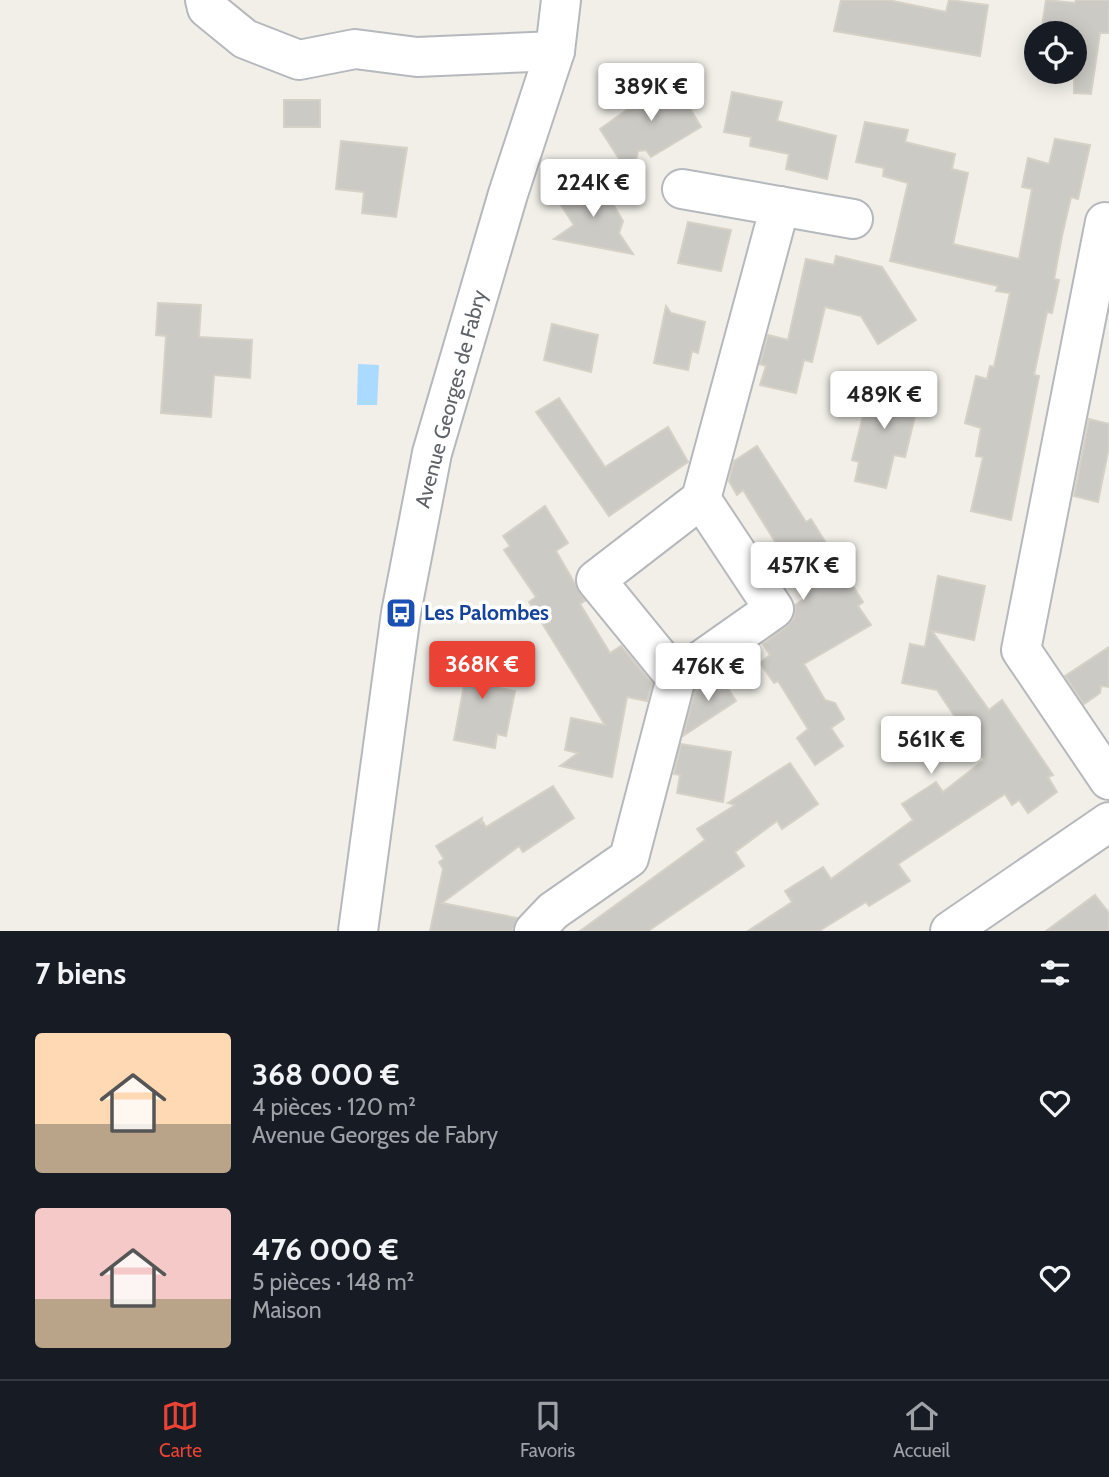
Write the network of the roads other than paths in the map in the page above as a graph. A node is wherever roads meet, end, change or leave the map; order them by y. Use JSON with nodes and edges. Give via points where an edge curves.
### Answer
{"nodes":[{"id":1,"x":205,"y":0,"type":"edge"},
{"id":2,"x":561,"y":0,"type":"edge"},
{"id":3,"x":555,"y":51,"type":"junction"},
{"id":4,"x":682,"y":189,"type":"dead end"},
{"id":5,"x":780,"y":206,"type":"junction"},
{"id":6,"x":853,"y":219,"type":"dead end"},
{"id":7,"x":1109,"y":223,"type":"edge"},
{"id":8,"x":701,"y":499,"type":"junction"},
{"id":9,"x":676,"y":678,"type":"junction"},
{"id":10,"x":1109,"y":780,"type":"edge"},
{"id":11,"x":1109,"y":822,"type":"edge"},
{"id":12,"x":358,"y":931,"type":"edge"},
{"id":13,"x":534,"y":931,"type":"edge"},
{"id":14,"x":950,"y":931,"type":"edge"}],
"edges":[{"from":1,"to":3,"type":"street","via":[[207,8],[245,39],[299,60],[355,49],[417,57]]},
{"from":2,"to":3,"type":"street","name":"Avenue Georges de Fabry"},
{"from":3,"to":12,"type":"street","name":"Avenue Georges de Fabry","via":[[432,453],[401,613]]},
{"from":4,"to":5,"type":"street"},
{"from":5,"to":6,"type":"street"},
{"from":5,"to":8,"type":"street"},
{"from":7,"to":10,"type":"street","via":[[1105,222],[1021,649]]},
{"from":8,"to":9,"type":"street","via":[[774,609]]},
{"from":8,"to":9,"type":"street","via":[[596,580]]},
{"from":9,"to":13,"type":"street","via":[[629,858],[552,911]]},
{"from":11,"to":14,"type":"street"}]}
